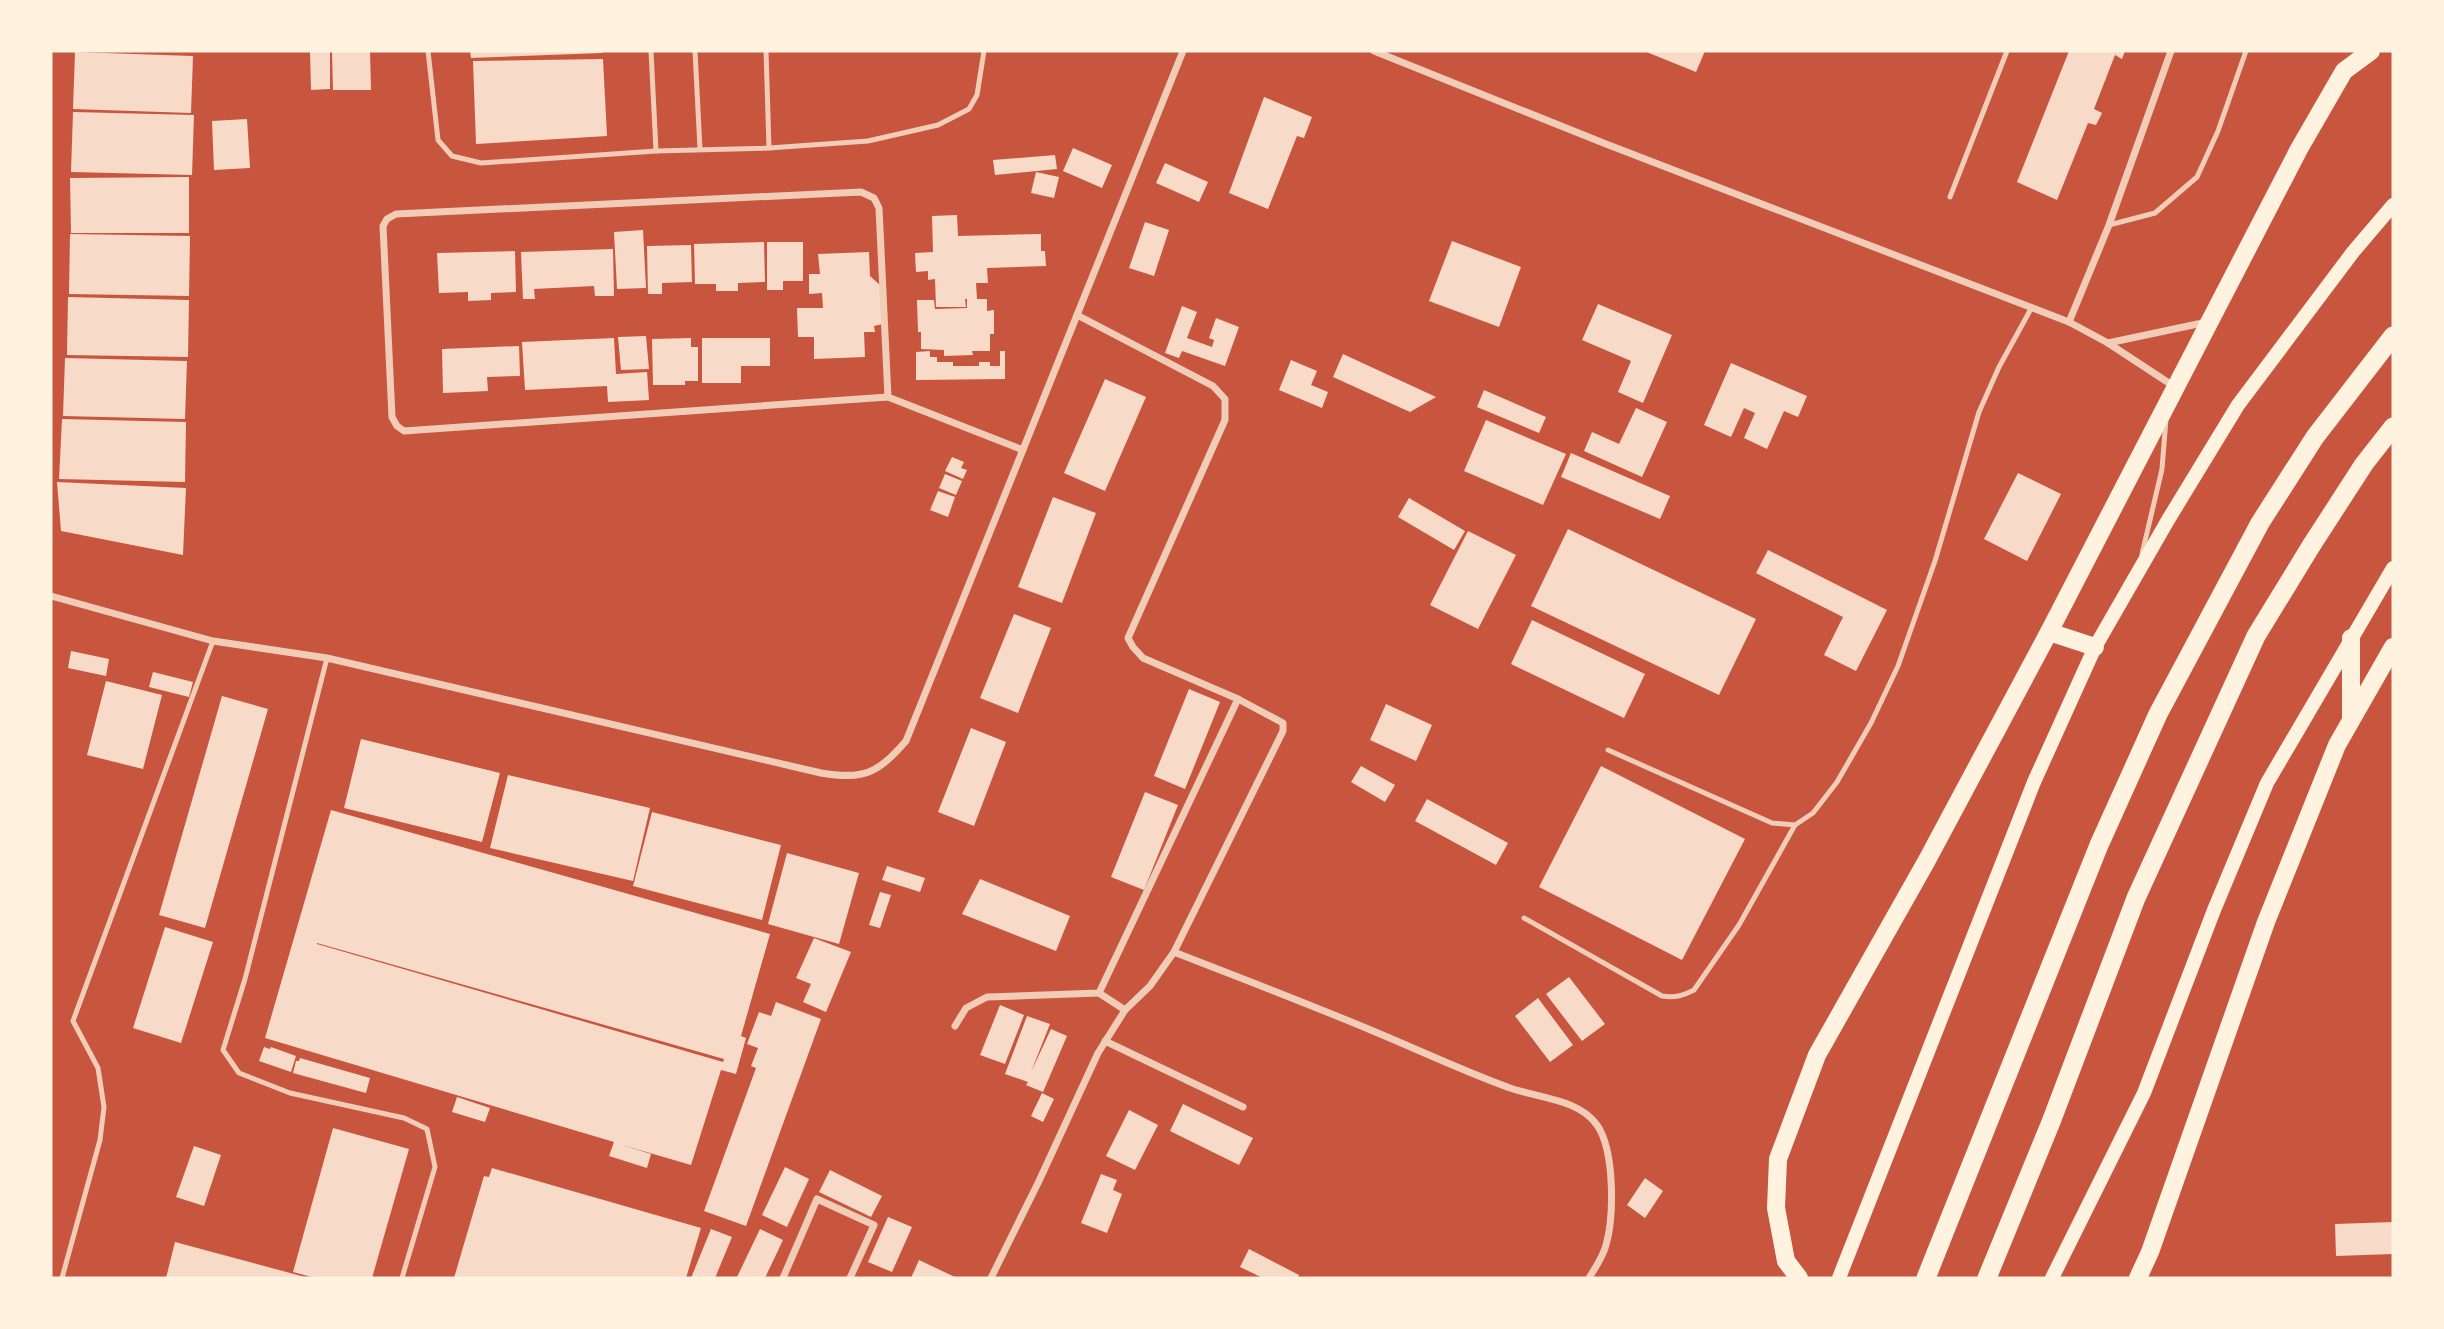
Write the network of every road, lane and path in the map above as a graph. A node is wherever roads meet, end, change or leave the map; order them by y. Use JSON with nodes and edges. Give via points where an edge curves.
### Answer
{"nodes":[{"id":1,"x":428,"y":51,"type":"edge"},
{"id":2,"x":651,"y":51,"type":"edge"},
{"id":3,"x":695,"y":51,"type":"edge"},
{"id":4,"x":766,"y":51,"type":"edge"},
{"id":5,"x":984,"y":51,"type":"edge"},
{"id":6,"x":1183,"y":51,"type":"edge"},
{"id":7,"x":1374,"y":51,"type":"edge"},
{"id":8,"x":2007,"y":51,"type":"edge"},
{"id":9,"x":2171,"y":51,"type":"edge"},
{"id":10,"x":2246,"y":51,"type":"edge"},
{"id":11,"x":2348,"y":51,"type":"edge"},
{"id":12,"x":2371,"y":51,"type":"edge"},
{"id":13,"x":2344,"y":71,"type":"junction"},
{"id":14,"x":769,"y":148,"type":"junction"},
{"id":15,"x":700,"y":149,"type":"junction"},
{"id":16,"x":656,"y":151,"type":"junction"},
{"id":17,"x":1950,"y":197,"type":"dead end"},
{"id":18,"x":2393,"y":205,"type":"edge"},
{"id":19,"x":2109,"y":225,"type":"junction"},
{"id":20,"x":2032,"y":307,"type":"junction"},
{"id":21,"x":1077,"y":315,"type":"junction"},
{"id":22,"x":2069,"y":322,"type":"junction"},
{"id":23,"x":2208,"y":322,"type":"junction"},
{"id":24,"x":2393,"y":336,"type":"edge"},
{"id":25,"x":2108,"y":343,"type":"junction"},
{"id":26,"x":2176,"y":388,"type":"junction"},
{"id":27,"x":888,"y":397,"type":"junction"},
{"id":28,"x":2165,"y":407,"type":"junction"},
{"id":29,"x":2393,"y":427,"type":"edge"},
{"id":30,"x":1023,"y":450,"type":"junction"},
{"id":31,"x":2393,"y":568,"type":"edge"},
{"id":32,"x":2137,"y":573,"type":"junction"},
{"id":33,"x":51,"y":596,"type":"edge"},
{"id":34,"x":2049,"y":632,"type":"junction"},
{"id":35,"x":2351,"y":638,"type":"junction"},
{"id":36,"x":214,"y":641,"type":"junction"},
{"id":37,"x":2095,"y":647,"type":"junction"},
{"id":38,"x":2393,"y":648,"type":"edge"},
{"id":39,"x":327,"y":658,"type":"junction"},
{"id":40,"x":1238,"y":699,"type":"junction"},
{"id":41,"x":2351,"y":720,"type":"junction"},
{"id":42,"x":1608,"y":750,"type":"dead end"},
{"id":43,"x":1795,"y":825,"type":"junction"},
{"id":44,"x":1524,"y":918,"type":"dead end"},
{"id":45,"x":1174,"y":952,"type":"junction"},
{"id":46,"x":1099,"y":993,"type":"junction"},
{"id":47,"x":1125,"y":1010,"type":"junction"},
{"id":48,"x":955,"y":1026,"type":"dead end"},
{"id":49,"x":1104,"y":1041,"type":"junction"},
{"id":50,"x":1243,"y":1107,"type":"dead end"},
{"id":51,"x":62,"y":1278,"type":"edge"},
{"id":52,"x":402,"y":1278,"type":"edge"},
{"id":53,"x":783,"y":1278,"type":"edge"},
{"id":54,"x":850,"y":1278,"type":"edge"},
{"id":55,"x":991,"y":1278,"type":"edge"},
{"id":56,"x":1589,"y":1278,"type":"edge"},
{"id":57,"x":1798,"y":1278,"type":"edge"},
{"id":58,"x":1839,"y":1278,"type":"edge"},
{"id":59,"x":1926,"y":1278,"type":"edge"},
{"id":60,"x":1987,"y":1278,"type":"edge"},
{"id":61,"x":2052,"y":1278,"type":"edge"},
{"id":62,"x":2138,"y":1278,"type":"edge"}],
"edges":[{"from":1,"to":16,"type":"lane","via":[[438,140],[452,156],[481,163]]},
{"from":2,"to":16,"type":"lane"},
{"from":3,"to":15,"type":"lane"},
{"from":4,"to":14,"type":"lane"},
{"from":5,"to":14,"type":"lane","via":[[977,95],[969,109],[938,125],[869,141]]},
{"from":6,"to":21,"type":"street"},
{"from":7,"to":20,"type":"street"},
{"from":8,"to":17,"type":"lane"},
{"from":9,"to":19,"type":"street"},
{"from":10,"to":19,"type":"lane","via":[[2197,177],[2155,213]]},
{"from":11,"to":13,"type":"main road"},
{"from":12,"to":13,"type":"main road"},
{"from":13,"to":23,"type":"main road"},
{"from":14,"to":15,"type":"lane"},
{"from":15,"to":16,"type":"lane"},
{"from":18,"to":32,"type":"main road","via":[[2238,405]]},
{"from":19,"to":22,"type":"street"},
{"from":20,"to":22,"type":"street"},
{"from":20,"to":43,"type":"lane","via":[[1979,412],[1898,666],[1837,782],[1814,813]]},
{"from":21,"to":30,"type":"street"},
{"from":21,"to":40,"type":"street","via":[[1213,386],[1225,399],[1224,420],[1128,638],[1143,658]]},
{"from":22,"to":25,"type":"street"},
{"from":23,"to":25,"type":"street"},
{"from":23,"to":26,"type":"main road"},
{"from":24,"to":59,"type":"highway","via":[[2315,437],[2260,523],[2158,713],[2094,858]]},
{"from":25,"to":26,"type":"street"},
{"from":26,"to":28,"type":"main road"},
{"from":27,"to":27,"type":"street","via":[[404,431],[392,417],[383,226],[397,214],[861,192],[874,198],[879,208]]},
{"from":27,"to":30,"type":"street"},
{"from":28,"to":32,"type":"lane","via":[[2162,469]]},
{"from":28,"to":34,"type":"main road"},
{"from":29,"to":60,"type":"highway","via":[[2311,546],[2251,648],[2136,898]]},
{"from":30,"to":39,"type":"street","via":[[906,741],[888,762],[870,772],[846,777],[821,773]]},
{"from":31,"to":35,"type":"main road"},
{"from":32,"to":37,"type":"main road"},
{"from":33,"to":36,"type":"street"},
{"from":34,"to":37,"type":"main road"},
{"from":34,"to":57,"type":"main road","via":[[1816,1055],[1778,1159],[1776,1208],[1786,1261]]},
{"from":35,"to":41,"type":"main road"},
{"from":35,"to":61,"type":"main road","via":[[2267,783],[2144,1093]]},
{"from":36,"to":39,"type":"street"},
{"from":36,"to":51,"type":"lane","via":[[73,1021],[97,1068],[104,1107],[100,1140]]},
{"from":37,"to":58,"type":"main road","via":[[2034,782]]},
{"from":38,"to":41,"type":"main road"},
{"from":39,"to":52,"type":"lane","via":[[223,1050],[239,1073],[290,1093],[404,1118],[427,1129],[435,1167]]},
{"from":40,"to":45,"type":"street","via":[[1283,723],[1283,731]]},
{"from":40,"to":46,"type":"street"},
{"from":41,"to":62,"type":"main road","via":[[2266,922]]},
{"from":42,"to":43,"type":"lane","via":[[1772,823]]},
{"from":43,"to":44,"type":"lane","via":[[1739,925],[1694,990],[1685,995],[1662,996]]},
{"from":45,"to":47,"type":"street","via":[[1150,986]]},
{"from":45,"to":56,"type":"street","via":[[1469,1074],[1564,1103],[1596,1124],[1605,1141],[1611,1227]]},
{"from":46,"to":47,"type":"street"},
{"from":46,"to":48,"type":"street","via":[[987,997],[966,1008]]},
{"from":47,"to":49,"type":"street"},
{"from":49,"to":50,"type":"street"},
{"from":49,"to":55,"type":"street"},
{"from":53,"to":54,"type":"street","via":[[817,1199],[874,1225]]}]}
